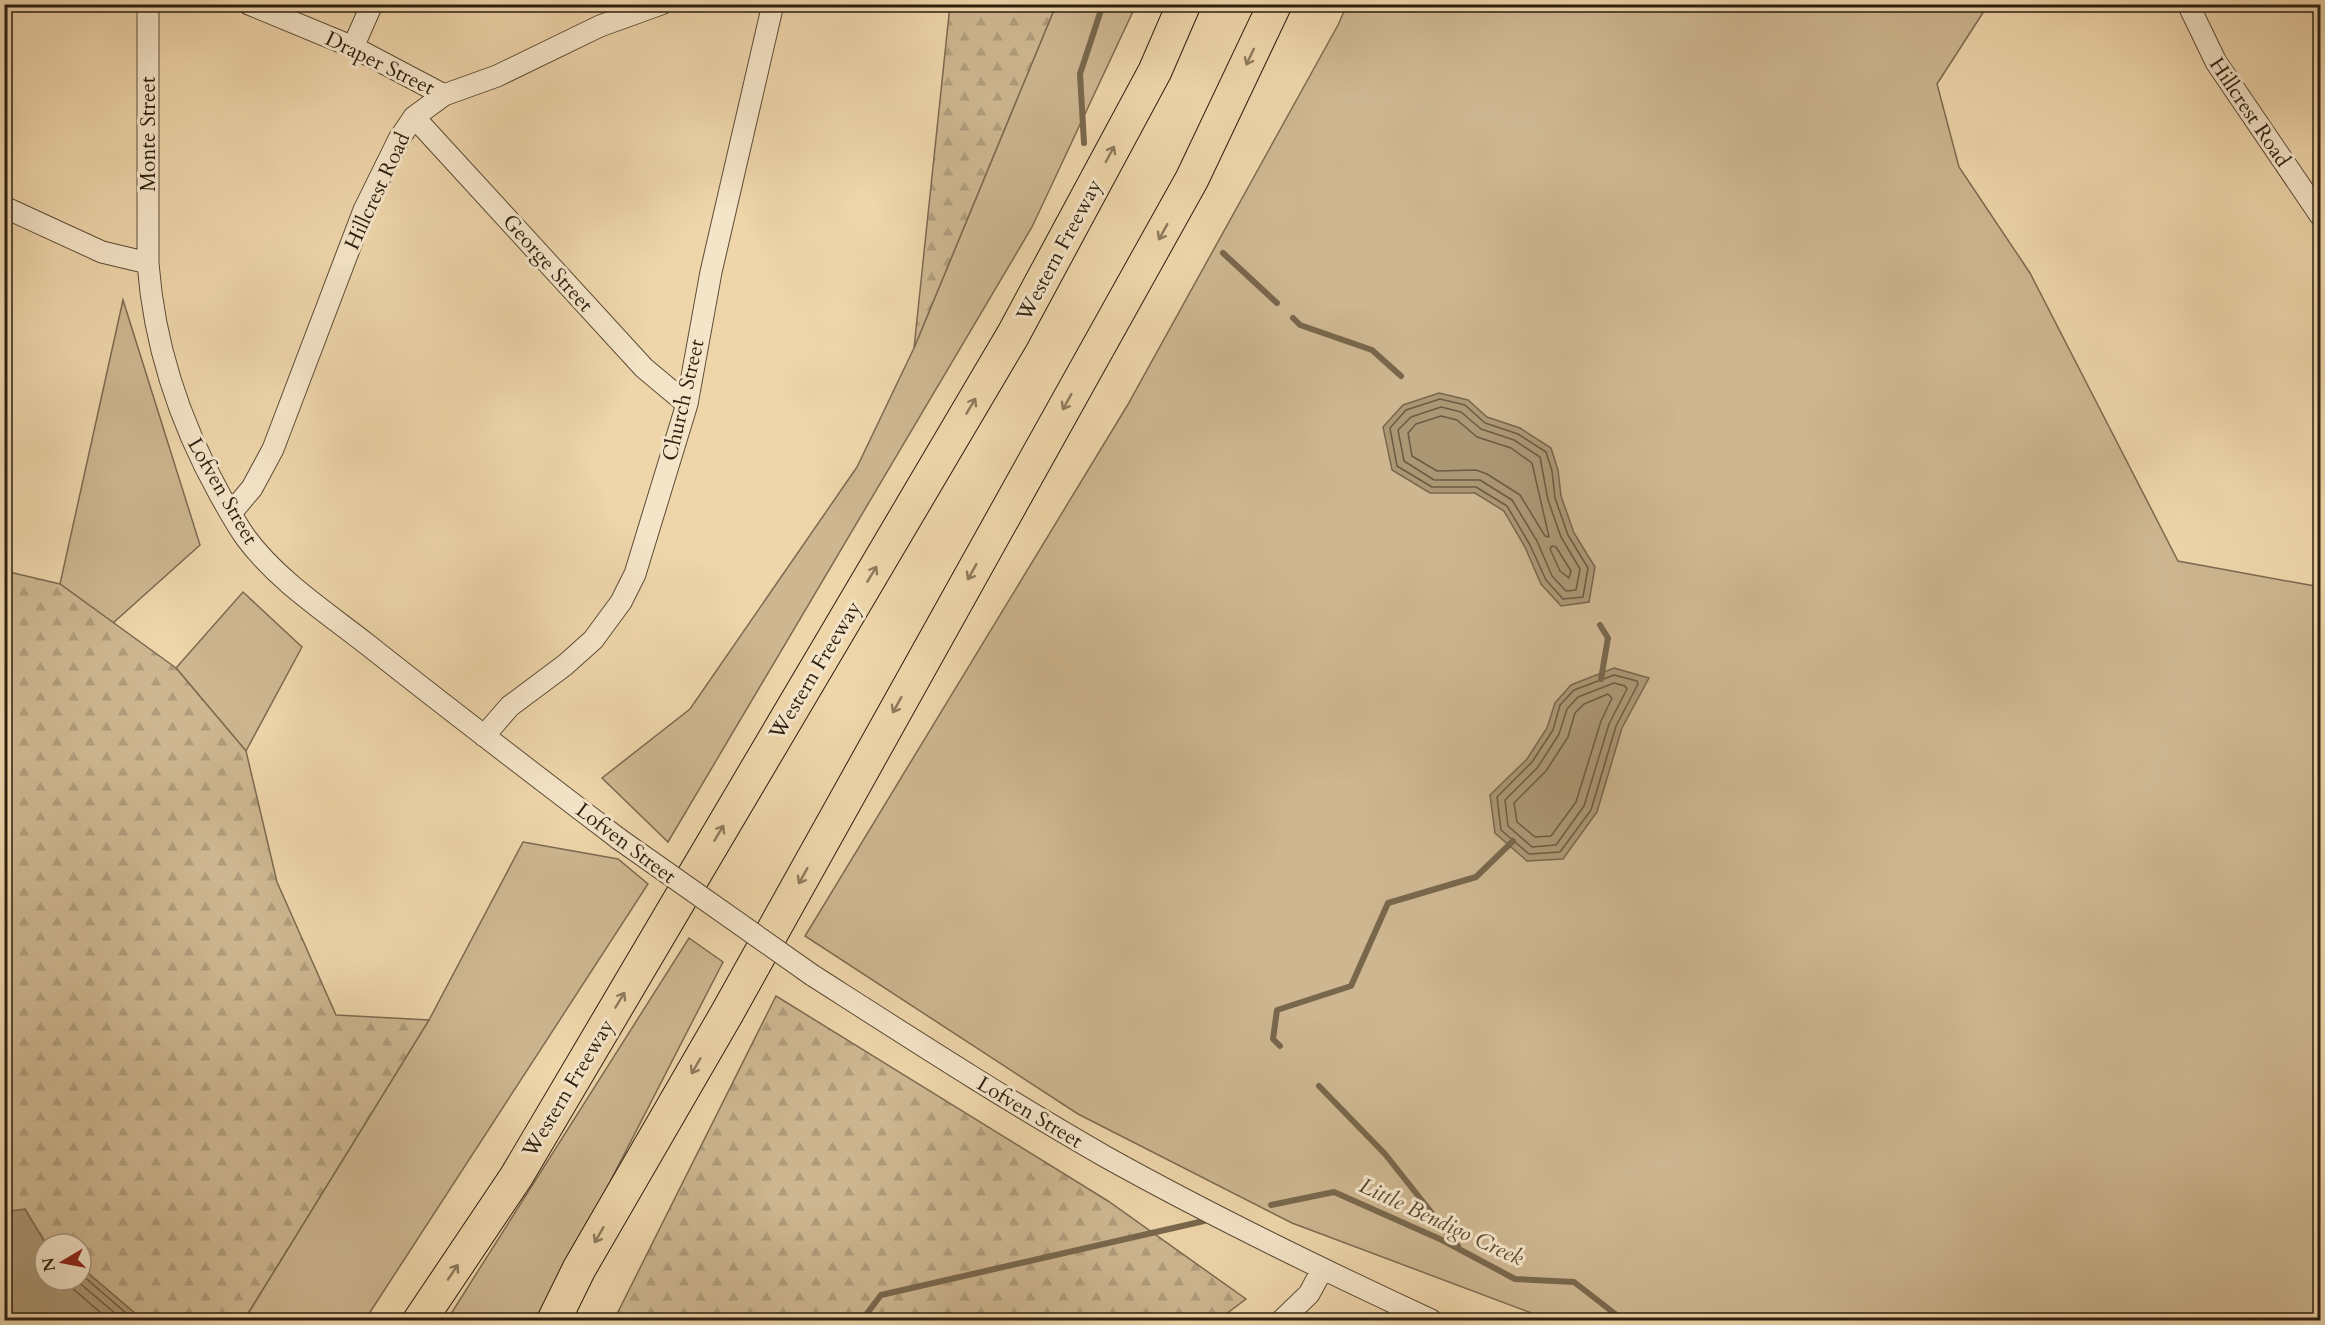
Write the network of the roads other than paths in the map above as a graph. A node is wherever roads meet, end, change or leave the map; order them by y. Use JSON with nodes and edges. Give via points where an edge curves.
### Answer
{"nodes":[{"id":1,"x":148,"y":4,"type":"edge"},
{"id":2,"x":249,"y":4,"type":"edge"},
{"id":3,"x":372,"y":4,"type":"edge"},
{"id":4,"x":661,"y":4,"type":"edge"},
{"id":5,"x":773,"y":4,"type":"edge"},
{"id":6,"x":1184,"y":4,"type":"edge"},
{"id":7,"x":1275,"y":4,"type":"edge"},
{"id":8,"x":2188,"y":4,"type":"edge"},
{"id":9,"x":353,"y":47,"type":"junction"},
{"id":10,"x":444,"y":95,"type":"junction"},
{"id":11,"x":414,"y":117,"type":"junction"},
{"id":12,"x":4,"y":207,"type":"edge"},
{"id":13,"x":2320,"y":215,"type":"edge"},
{"id":14,"x":148,"y":263,"type":"junction"},
{"id":15,"x":687,"y":404,"type":"junction"},
{"id":16,"x":231,"y":513,"type":"junction"},
{"id":17,"x":484,"y":736,"type":"junction"},
{"id":18,"x":1322,"y":1270,"type":"junction"},
{"id":19,"x":420,"y":1320,"type":"edge"},
{"id":20,"x":554,"y":1320,"type":"edge"},
{"id":21,"x":1282,"y":1320,"type":"edge"},
{"id":22,"x":1431,"y":1320,"type":"edge"}],
"edges":[{"from":1,"to":14,"type":"street","name":"Monte Street"},
{"from":2,"to":9,"type":"street","name":"Draper Street"},
{"from":3,"to":9,"type":"street"},
{"from":4,"to":10,"type":"street","name":"Hillcrest Road"},
{"from":5,"to":15,"type":"street","name":"Church Street","via":[[707,292]]},
{"from":19,"to":6,"type":"highway","name":"Western Freeway","one_way":true,"via":[[516,1177],[1013,335],[1155,71]]},
{"from":7,"to":20,"type":"highway","one_way":true,"via":[[1192,179],[726,1015],[579,1269]]},
{"from":8,"to":13,"type":"street","name":"Hillcrest Road","via":[[2216,62]]},
{"from":9,"to":10,"type":"street","name":"Draper Street"},
{"from":10,"to":11,"type":"street","name":"Hillcrest Road"},
{"from":11,"to":15,"type":"street","name":"George Street","via":[[644,368]]},
{"from":11,"to":16,"type":"street","name":"Hillcrest Road","via":[[364,210],[273,449],[252,488]]},
{"from":12,"to":14,"type":"street","via":[[102,252]]},
{"from":14,"to":16,"type":"street","name":"Lofven Street","via":[[154,314],[170,378],[195,447]]},
{"from":15,"to":17,"type":"street","name":"Church Street","via":[[639,563],[621,602],[585,648],[510,705]]},
{"from":16,"to":17,"type":"street","name":"Lofven Street","via":[[245,537],[280,575]]},
{"from":17,"to":18,"type":"street","name":"Lofven Street","bridge":true,"via":[[620,839],[812,975],[1107,1157]]},
{"from":18,"to":21,"type":"street","via":[[1309,1294]]},
{"from":18,"to":22,"type":"street","name":"Lofven Street"}]}
